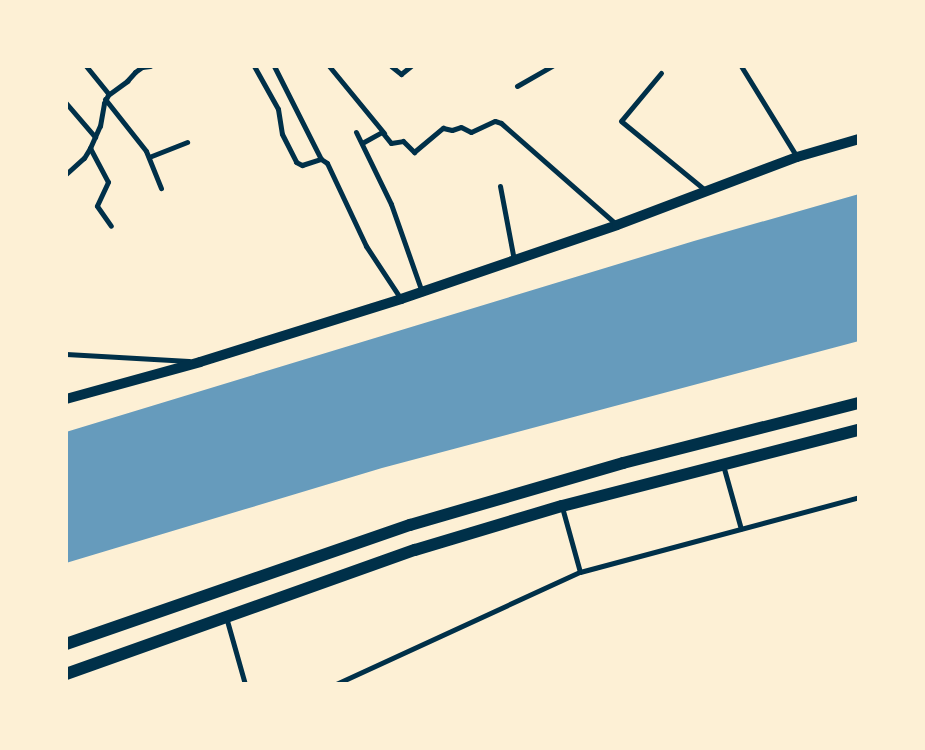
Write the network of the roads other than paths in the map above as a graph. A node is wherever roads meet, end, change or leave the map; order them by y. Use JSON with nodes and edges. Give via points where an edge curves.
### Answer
{"nodes":[{"id":1,"x":86,"y":66,"type":"edge"},
{"id":2,"x":150,"y":66,"type":"edge"},
{"id":3,"x":254,"y":66,"type":"edge"},
{"id":4,"x":274,"y":66,"type":"edge"},
{"id":5,"x":329,"y":66,"type":"edge"},
{"id":6,"x":391,"y":66,"type":"edge"},
{"id":7,"x":411,"y":66,"type":"edge"},
{"id":8,"x":538,"y":66,"type":"edge"},
{"id":9,"x":552,"y":66,"type":"edge"},
{"id":10,"x":741,"y":66,"type":"edge"},
{"id":11,"x":542,"y":72,"type":"junction"},
{"id":12,"x":661,"y":73,"type":"dead end"},
{"id":13,"x":517,"y":86,"type":"dead end"},
{"id":14,"x":109,"y":94,"type":"junction"},
{"id":15,"x":105,"y":99,"type":"junction"},
{"id":16,"x":66,"y":103,"type":"edge"},
{"id":17,"x":356,"y":132,"type":"dead end"},
{"id":18,"x":384,"y":133,"type":"junction"},
{"id":19,"x":96,"y":137,"type":"junction"},
{"id":20,"x":859,"y":139,"type":"edge"},
{"id":21,"x":187,"y":142,"type":"dead end"},
{"id":22,"x":362,"y":143,"type":"junction"},
{"id":23,"x":90,"y":148,"type":"junction"},
{"id":24,"x":148,"y":157,"type":"junction"},
{"id":25,"x":797,"y":157,"type":"junction"},
{"id":26,"x":321,"y":159,"type":"junction"},
{"id":27,"x":66,"y":174,"type":"edge"},
{"id":28,"x":500,"y":186,"type":"dead end"},
{"id":29,"x":161,"y":188,"type":"dead end"},
{"id":30,"x":705,"y":190,"type":"junction"},
{"id":31,"x":617,"y":225,"type":"junction"},
{"id":32,"x":111,"y":226,"type":"dead end"},
{"id":33,"x":514,"y":260,"type":"junction"},
{"id":34,"x":422,"y":292,"type":"junction"},
{"id":35,"x":401,"y":299,"type":"junction"},
{"id":36,"x":66,"y":354,"type":"edge"},
{"id":37,"x":200,"y":362,"type":"junction"},
{"id":38,"x":66,"y":400,"type":"edge"},
{"id":39,"x":859,"y":403,"type":"edge"},
{"id":40,"x":859,"y":430,"type":"edge"},
{"id":41,"x":723,"y":464,"type":"junction"},
{"id":42,"x":859,"y":497,"type":"edge"},
{"id":43,"x":562,"y":506,"type":"junction"},
{"id":44,"x":741,"y":529,"type":"junction"},
{"id":45,"x":580,"y":572,"type":"junction"},
{"id":46,"x":226,"y":616,"type":"junction"},
{"id":47,"x":66,"y":644,"type":"edge"},
{"id":48,"x":66,"y":674,"type":"edge"},
{"id":49,"x":245,"y":684,"type":"edge"},
{"id":50,"x":336,"y":684,"type":"edge"}],
"edges":[{"from":1,"to":14,"type":"street"},
{"from":2,"to":14,"type":"street","via":[[134,72]]},
{"from":3,"to":26,"type":"street","via":[[278,109],[282,134],[296,162],[304,164]]},
{"from":4,"to":26,"type":"street"},
{"from":5,"to":18,"type":"street"},
{"from":6,"to":7,"type":"street","via":[[402,74]]},
{"from":8,"to":11,"type":"street"},
{"from":9,"to":11,"type":"street"},
{"from":10,"to":25,"type":"street"},
{"from":11,"to":13,"type":"street"},
{"from":12,"to":30,"type":"street","via":[[621,121]]},
{"from":14,"to":15,"type":"street"},
{"from":15,"to":19,"type":"street"},
{"from":15,"to":24,"type":"street"},
{"from":16,"to":19,"type":"street"},
{"from":17,"to":22,"type":"street"},
{"from":18,"to":22,"type":"street"},
{"from":18,"to":31,"type":"street","via":[[391,143],[403,141],[414,152],[443,128],[462,127],[470,132],[495,121]]},
{"from":19,"to":23,"type":"street"},
{"from":20,"to":25,"type":"main road"},
{"from":21,"to":24,"type":"street"},
{"from":22,"to":34,"type":"street","via":[[391,204]]},
{"from":23,"to":27,"type":"street"},
{"from":23,"to":32,"type":"street","via":[[108,182],[97,206]]},
{"from":24,"to":29,"type":"street"},
{"from":25,"to":30,"type":"main road"},
{"from":26,"to":35,"type":"street","via":[[327,163],[366,246]]},
{"from":28,"to":33,"type":"street"},
{"from":30,"to":31,"type":"main road"},
{"from":31,"to":33,"type":"main road"},
{"from":33,"to":34,"type":"main road"},
{"from":34,"to":35,"type":"main road"},
{"from":35,"to":37,"type":"main road"},
{"from":36,"to":37,"type":"street"},
{"from":37,"to":38,"type":"main road"},
{"from":39,"to":47,"type":"main road","via":[[623,463],[410,525]]},
{"from":40,"to":41,"type":"main road"},
{"from":41,"to":43,"type":"main road"},
{"from":41,"to":44,"type":"street"},
{"from":42,"to":44,"type":"street"},
{"from":43,"to":45,"type":"street"},
{"from":43,"to":46,"type":"main road","via":[[415,550]]},
{"from":44,"to":45,"type":"street"},
{"from":45,"to":50,"type":"street"},
{"from":46,"to":48,"type":"main road"},
{"from":46,"to":49,"type":"street"}]}
